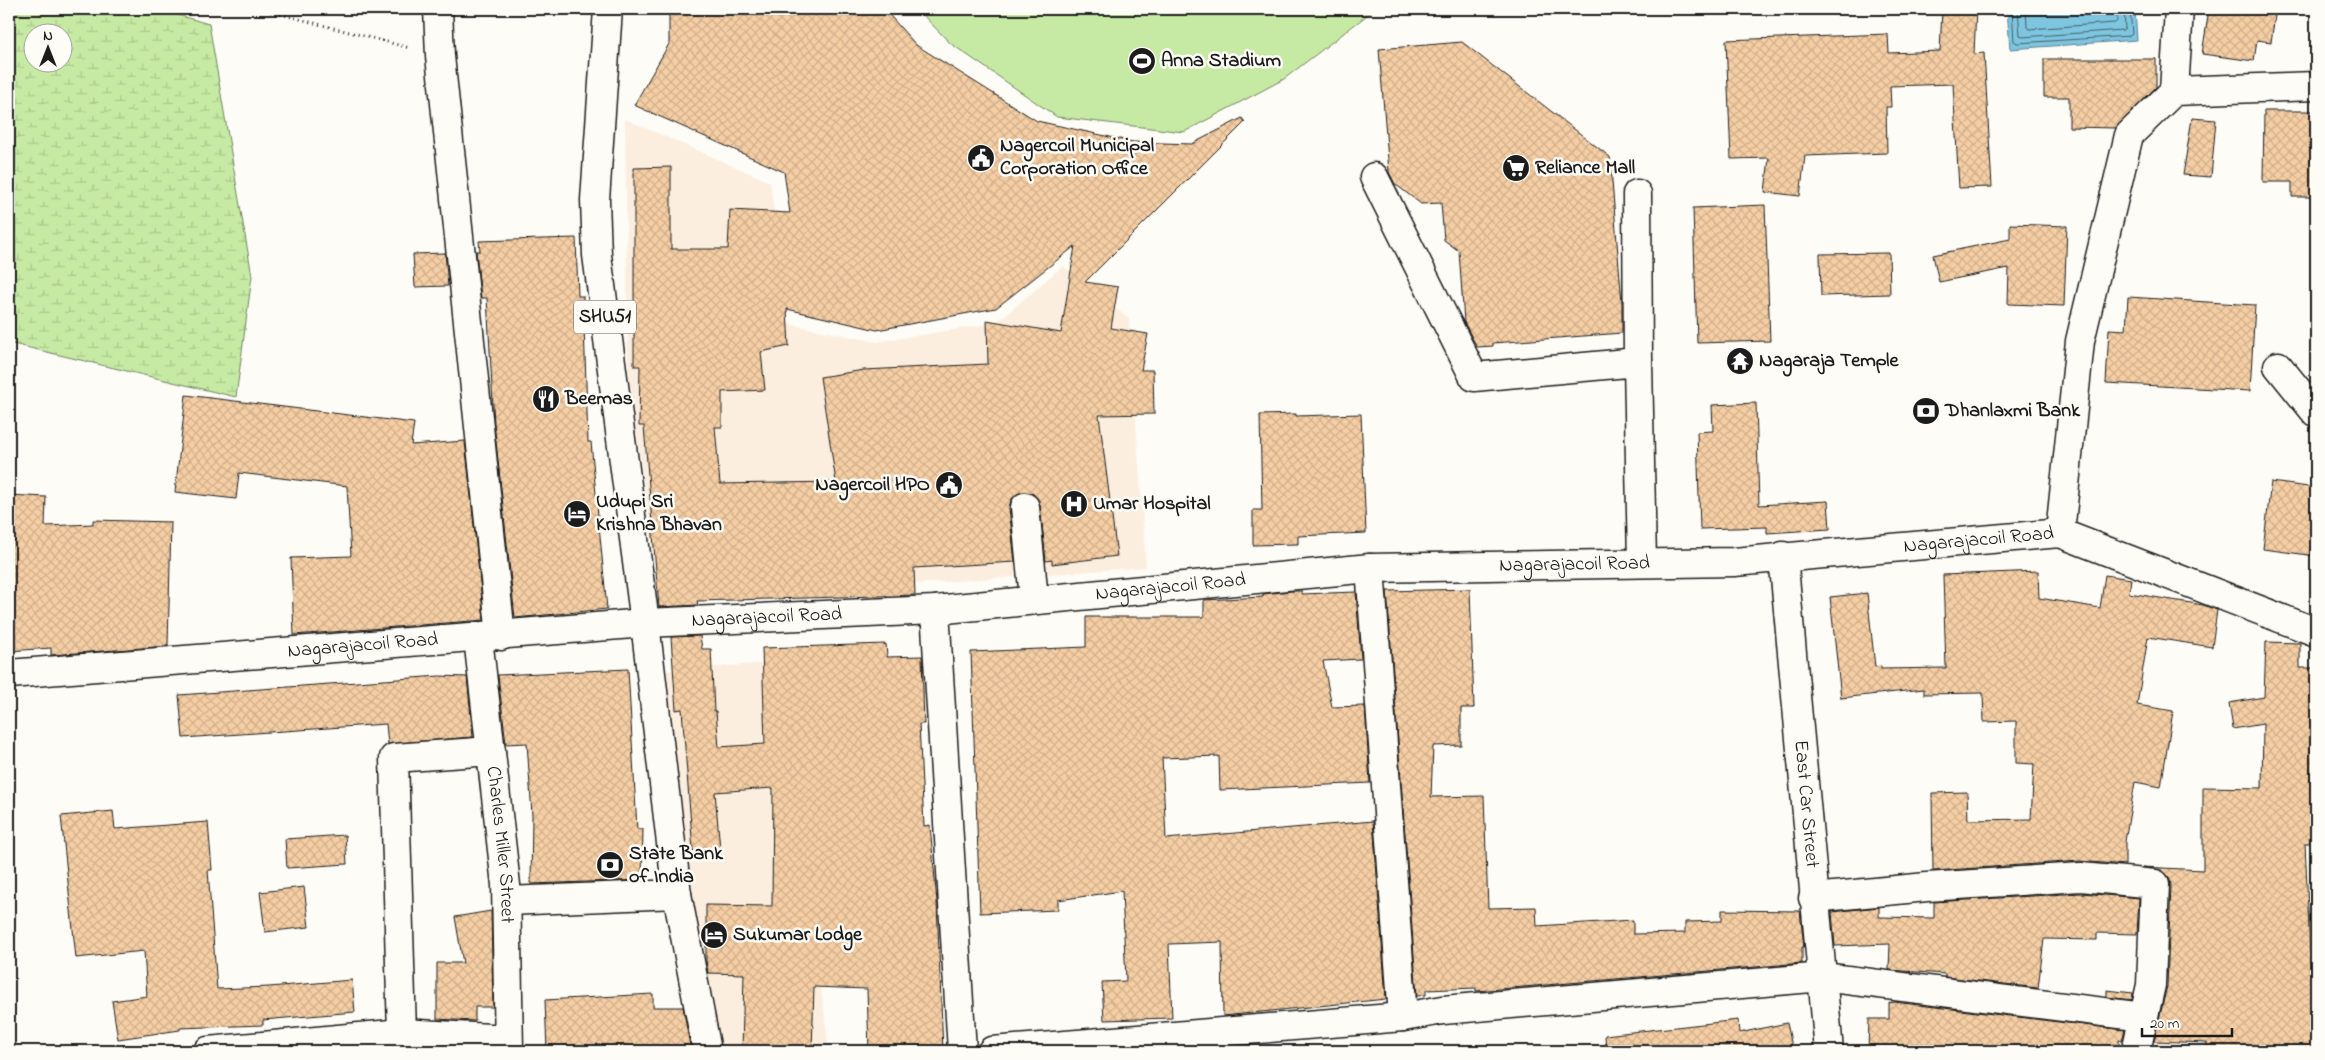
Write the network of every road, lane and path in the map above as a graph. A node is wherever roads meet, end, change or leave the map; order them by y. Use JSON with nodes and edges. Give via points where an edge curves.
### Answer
{"nodes":[{"id":1,"x":260,"y":9,"type":"edge"},
{"id":2,"x":438,"y":9,"type":"edge"},
{"id":3,"x":608,"y":9,"type":"edge"},
{"id":4,"x":2179,"y":9,"type":"edge"},
{"id":5,"x":440,"y":56,"type":"junction"},
{"id":6,"x":2316,"y":86,"type":"edge"},
{"id":7,"x":2174,"y":91,"type":"junction"},
{"id":8,"x":1374,"y":177,"type":"dead end"},
{"id":9,"x":1637,"y":194,"type":"dead end"},
{"id":10,"x":1638,"y":362,"type":"junction"},
{"id":11,"x":2278,"y":366,"type":"dead end"},
{"id":12,"x":2316,"y":413,"type":"edge"},
{"id":13,"x":1025,"y":507,"type":"dead end"},
{"id":14,"x":2060,"y":534,"type":"junction"},
{"id":15,"x":1783,"y":556,"type":"junction"},
{"id":16,"x":1642,"y":563,"type":"junction"},
{"id":17,"x":1370,"y":568,"type":"junction"},
{"id":18,"x":1034,"y":599,"type":"junction"},
{"id":19,"x":935,"y":610,"type":"junction"},
{"id":20,"x":645,"y":623,"type":"junction"},
{"id":21,"x":2316,"y":632,"type":"edge"},
{"id":22,"x":490,"y":637,"type":"junction"},
{"id":23,"x":9,"y":674,"type":"edge"},
{"id":24,"x":491,"y":751,"type":"junction"},
{"id":25,"x":677,"y":894,"type":"junction"},
{"id":26,"x":1813,"y":898,"type":"junction"},
{"id":27,"x":506,"y":901,"type":"junction"},
{"id":28,"x":1823,"y":977,"type":"junction"},
{"id":29,"x":1403,"y":1016,"type":"junction"},
{"id":30,"x":2144,"y":1017,"type":"junction"},
{"id":31,"x":402,"y":1033,"type":"junction"},
{"id":32,"x":508,"y":1045,"type":"edge"},
{"id":33,"x":208,"y":1051,"type":"edge"},
{"id":34,"x":707,"y":1051,"type":"edge"},
{"id":35,"x":962,"y":1051,"type":"edge"},
{"id":36,"x":992,"y":1051,"type":"edge"},
{"id":37,"x":1828,"y":1051,"type":"edge"},
{"id":38,"x":2136,"y":1051,"type":"edge"}],
"edges":[{"from":1,"to":5,"type":"path"},
{"from":2,"to":5,"type":"street","name":"Charles Miller Street"},
{"from":3,"to":20,"type":"street","number":"SHU51","via":[[595,200],[597,255]]},
{"from":4,"to":7,"type":"street"},
{"from":5,"to":22,"type":"street","name":"Charles Miller Street"},
{"from":6,"to":7,"type":"street"},
{"from":7,"to":14,"type":"street","via":[[2128,135],[2080,341]]},
{"from":8,"to":10,"type":"street","via":[[1474,377]]},
{"from":9,"to":10,"type":"street"},
{"from":10,"to":16,"type":"street"},
{"from":11,"to":12,"type":"street"},
{"from":13,"to":18,"type":"street"},
{"from":14,"to":15,"type":"street","name":"Nagarajacoil Road"},
{"from":14,"to":21,"type":"street","name":"Nagarajacoil Road"},
{"from":15,"to":16,"type":"street","name":"Nagarajacoil Road","via":[[1734,562]]},
{"from":15,"to":26,"type":"street","name":"East Car Street"},
{"from":16,"to":17,"type":"street","name":"Nagarajacoil Road"},
{"from":17,"to":18,"type":"street","name":"Nagarajacoil Road"},
{"from":17,"to":29,"type":"street"},
{"from":18,"to":19,"type":"street","name":"Nagarajacoil Road"},
{"from":19,"to":20,"type":"street","name":"Nagarajacoil Road"},
{"from":19,"to":35,"type":"street"},
{"from":20,"to":22,"type":"street","name":"Nagarajacoil Road"},
{"from":20,"to":25,"type":"street","number":"SHU51"},
{"from":22,"to":23,"type":"street","name":"Nagarajacoil Road"},
{"from":22,"to":24,"type":"street","name":"Charles Miller Street"},
{"from":24,"to":27,"type":"street","name":"Charles Miller Street"},
{"from":24,"to":31,"type":"street","via":[[394,758]]},
{"from":25,"to":27,"type":"street"},
{"from":25,"to":34,"type":"street","number":"SHU51"},
{"from":26,"to":28,"type":"street","name":"East Car Street"},
{"from":26,"to":30,"type":"street","via":[[2080,876],[2155,884],[2151,985]]},
{"from":27,"to":32,"type":"street","name":"Charles Miller Street"},
{"from":28,"to":29,"type":"street"},
{"from":28,"to":30,"type":"street"},
{"from":28,"to":37,"type":"street","name":"East Car Street"},
{"from":29,"to":36,"type":"street"},
{"from":30,"to":38,"type":"street"},
{"from":31,"to":32,"type":"street"},
{"from":31,"to":33,"type":"street"}]}
